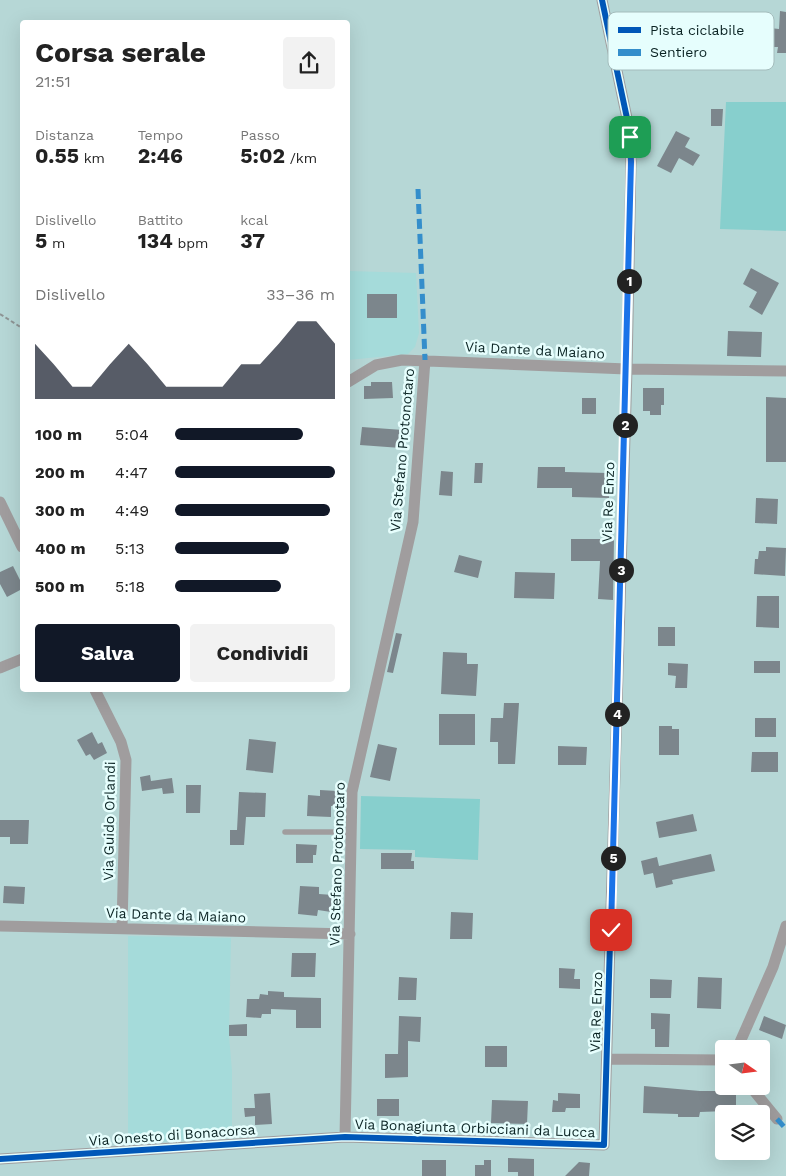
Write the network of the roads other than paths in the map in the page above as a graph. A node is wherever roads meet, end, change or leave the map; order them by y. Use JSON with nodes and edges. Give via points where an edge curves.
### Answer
{"nodes":[{"id":1,"x":602,"y":0,"type":"edge"},
{"id":2,"x":608,"y":28,"type":"edge"},
{"id":3,"x":617,"y":70,"type":"edge"},
{"id":4,"x":425,"y":360,"type":"junction"},
{"id":5,"x":627,"y":369,"type":"junction"},
{"id":6,"x":786,"y":371,"type":"edge"},
{"id":7,"x":350,"y":381,"type":"edge"},
{"id":8,"x":0,"y":502,"type":"edge"},
{"id":9,"x":20,"y":543,"type":"edge"},
{"id":10,"x":20,"y":660,"type":"edge"},
{"id":11,"x":0,"y":668,"type":"edge"},
{"id":12,"x":96,"y":692,"type":"edge"},
{"id":13,"x":285,"y":832,"type":"dead end"},
{"id":14,"x":351,"y":832,"type":"junction"},
{"id":15,"x":0,"y":926,"type":"edge"},
{"id":16,"x":786,"y":926,"type":"edge"},
{"id":17,"x":122,"y":928,"type":"junction"},
{"id":18,"x":350,"y":934,"type":"junction"},
{"id":19,"x":784,"y":944,"type":"edge"},
{"id":20,"x":740,"y":1040,"type":"edge"},
{"id":21,"x":607,"y":1059,"type":"junction"},
{"id":22,"x":715,"y":1060,"type":"edge"},
{"id":23,"x":757,"y":1095,"type":"edge"},
{"id":24,"x":777,"y":1119,"type":"dead end"},
{"id":25,"x":345,"y":1137,"type":"junction"},
{"id":26,"x":604,"y":1145,"type":"joint"},
{"id":27,"x":0,"y":1158,"type":"edge"}],
"edges":[{"from":1,"to":2,"type":"street"},
{"from":3,"to":5,"type":"street","via":[[631,148]]},
{"from":4,"to":5,"type":"street","name":"Via Dante da Maiano"},
{"from":4,"to":7,"type":"street","name":"Via Dante da Maiano","via":[[384,363]]},
{"from":4,"to":14,"type":"street","name":"Via Stefano Protonotaro","via":[[413,522],[354,777]]},
{"from":5,"to":6,"type":"street","name":"Via Dante da Maiano"},
{"from":5,"to":21,"type":"street","name":"Via Re Enzo"},
{"from":8,"to":9,"type":"street"},
{"from":10,"to":11,"type":"street"},
{"from":12,"to":17,"type":"street","name":"Via Guido Orlandi","via":[[121,742],[126,760]]},
{"from":13,"to":14,"type":"lane"},
{"from":14,"to":18,"type":"street","name":"Via Stefano Protonotaro"},
{"from":15,"to":17,"type":"street","name":"Via Dante da Maiano"},
{"from":16,"to":19,"type":"street"},
{"from":17,"to":18,"type":"street","name":"Via Dante da Maiano"},
{"from":18,"to":25,"type":"street","name":"Via Stefano Protonotaro"},
{"from":19,"to":20,"type":"street"},
{"from":21,"to":22,"type":"street"},
{"from":21,"to":26,"type":"street","name":"Via Re Enzo"},
{"from":23,"to":24,"type":"street"},
{"from":25,"to":26,"type":"street","name":"Via Bonagiunta Orbicciani da Lucca"},
{"from":25,"to":27,"type":"street","name":"Via Onesto di Bonacorsa"}]}
